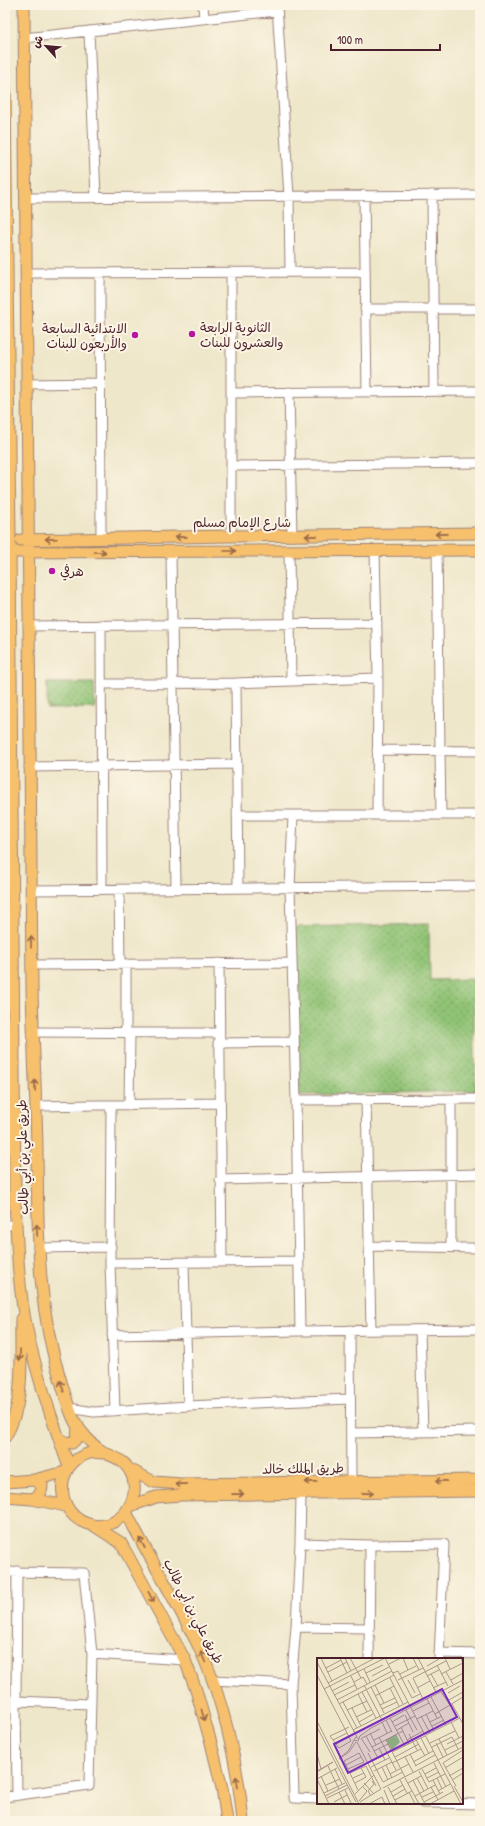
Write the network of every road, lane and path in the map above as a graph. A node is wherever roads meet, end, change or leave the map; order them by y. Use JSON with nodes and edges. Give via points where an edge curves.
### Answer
{"nodes":[{"id":1,"x":24,"y":5,"type":"edge"},
{"id":2,"x":203,"y":5,"type":"edge"},
{"id":3,"x":277,"y":8,"type":"edge"},
{"id":4,"x":204,"y":19,"type":"junction"},
{"id":5,"x":89,"y":31,"type":"junction"},
{"id":6,"x":24,"y":38,"type":"junction"},
{"id":7,"x":5,"y":86,"type":"edge"},
{"id":8,"x":5,"y":113,"type":"edge"},
{"id":9,"x":480,"y":194,"type":"edge"},
{"id":10,"x":364,"y":195,"type":"junction"},
{"id":11,"x":432,"y":195,"type":"junction"},
{"id":12,"x":289,"y":196,"type":"junction"},
{"id":13,"x":96,"y":197,"type":"junction"},
{"id":14,"x":26,"y":198,"type":"junction"},
{"id":15,"x":100,"y":272,"type":"junction"},
{"id":16,"x":230,"y":272,"type":"junction"},
{"id":17,"x":290,"y":272,"type":"junction"},
{"id":18,"x":364,"y":272,"type":"junction"},
{"id":19,"x":27,"y":273,"type":"junction"},
{"id":20,"x":365,"y":309,"type":"junction"},
{"id":21,"x":433,"y":310,"type":"junction"},
{"id":22,"x":480,"y":310,"type":"edge"},
{"id":23,"x":7,"y":331,"type":"edge"},
{"id":24,"x":100,"y":383,"type":"junction"},
{"id":25,"x":27,"y":384,"type":"junction"},
{"id":26,"x":434,"y":391,"type":"junction"},
{"id":27,"x":480,"y":391,"type":"edge"},
{"id":28,"x":288,"y":392,"type":"junction"},
{"id":29,"x":367,"y":392,"type":"junction"},
{"id":30,"x":231,"y":393,"type":"junction"},
{"id":31,"x":480,"y":463,"type":"edge"},
{"id":32,"x":231,"y":466,"type":"junction"},
{"id":33,"x":290,"y":466,"type":"junction"},
{"id":34,"x":480,"y":533,"type":"edge"},
{"id":35,"x":231,"y":536,"type":"junction"},
{"id":36,"x":292,"y":536,"type":"junction"},
{"id":37,"x":101,"y":538,"type":"junction"},
{"id":38,"x":8,"y":540,"type":"edge"},
{"id":39,"x":27,"y":540,"type":"junction"},
{"id":40,"x":375,"y":550,"type":"junction"},
{"id":41,"x":437,"y":550,"type":"junction"},
{"id":42,"x":480,"y":550,"type":"edge"},
{"id":43,"x":289,"y":551,"type":"junction"},
{"id":44,"x":8,"y":552,"type":"edge"},
{"id":45,"x":27,"y":552,"type":"junction"},
{"id":46,"x":171,"y":552,"type":"junction"},
{"id":47,"x":377,"y":623,"type":"junction"},
{"id":48,"x":290,"y":624,"type":"junction"},
{"id":49,"x":101,"y":625,"type":"junction"},
{"id":50,"x":172,"y":625,"type":"junction"},
{"id":51,"x":28,"y":626,"type":"junction"},
{"id":52,"x":378,"y":678,"type":"junction"},
{"id":53,"x":291,"y":681,"type":"junction"},
{"id":54,"x":236,"y":683,"type":"junction"},
{"id":55,"x":101,"y":684,"type":"junction"},
{"id":56,"x":173,"y":684,"type":"junction"},
{"id":57,"x":377,"y":750,"type":"junction"},
{"id":58,"x":440,"y":751,"type":"junction"},
{"id":59,"x":480,"y":751,"type":"edge"},
{"id":60,"x":174,"y":764,"type":"junction"},
{"id":61,"x":237,"y":764,"type":"junction"},
{"id":62,"x":29,"y":766,"type":"junction"},
{"id":63,"x":101,"y":766,"type":"junction"},
{"id":64,"x":8,"y":802,"type":"edge"},
{"id":65,"x":237,"y":815,"type":"junction"},
{"id":66,"x":293,"y":815,"type":"junction"},
{"id":67,"x":377,"y":815,"type":"junction"},
{"id":68,"x":441,"y":815,"type":"junction"},
{"id":69,"x":480,"y":815,"type":"edge"},
{"id":70,"x":480,"y":886,"type":"edge"},
{"id":71,"x":176,"y":888,"type":"junction"},
{"id":72,"x":238,"y":888,"type":"junction"},
{"id":73,"x":290,"y":888,"type":"junction"},
{"id":74,"x":102,"y":889,"type":"junction"},
{"id":75,"x":119,"y":889,"type":"junction"},
{"id":76,"x":31,"y":890,"type":"junction"},
{"id":77,"x":218,"y":963,"type":"junction"},
{"id":78,"x":292,"y":963,"type":"junction"},
{"id":79,"x":123,"y":964,"type":"junction"},
{"id":80,"x":31,"y":965,"type":"junction"},
{"id":81,"x":9,"y":1016,"type":"edge"},
{"id":82,"x":33,"y":1032,"type":"junction"},
{"id":83,"x":128,"y":1033,"type":"junction"},
{"id":84,"x":218,"y":1033,"type":"junction"},
{"id":85,"x":294,"y":1042,"type":"junction"},
{"id":86,"x":218,"y":1044,"type":"junction"},
{"id":87,"x":366,"y":1099,"type":"junction"},
{"id":88,"x":451,"y":1099,"type":"junction"},
{"id":89,"x":480,"y":1099,"type":"edge"},
{"id":90,"x":296,"y":1100,"type":"junction"},
{"id":91,"x":219,"y":1103,"type":"junction"},
{"id":92,"x":111,"y":1105,"type":"junction"},
{"id":93,"x":129,"y":1105,"type":"junction"},
{"id":94,"x":36,"y":1106,"type":"junction"},
{"id":95,"x":480,"y":1174,"type":"edge"},
{"id":96,"x":451,"y":1175,"type":"junction"},
{"id":97,"x":367,"y":1176,"type":"junction"},
{"id":98,"x":297,"y":1177,"type":"junction"},
{"id":99,"x":220,"y":1180,"type":"junction"},
{"id":100,"x":10,"y":1225,"type":"edge"},
{"id":101,"x":369,"y":1246,"type":"junction"},
{"id":102,"x":111,"y":1247,"type":"junction"},
{"id":103,"x":451,"y":1247,"type":"junction"},
{"id":104,"x":38,"y":1248,"type":"junction"},
{"id":105,"x":480,"y":1248,"type":"edge"},
{"id":106,"x":298,"y":1261,"type":"junction"},
{"id":107,"x":184,"y":1262,"type":"junction"},
{"id":108,"x":222,"y":1262,"type":"junction"},
{"id":109,"x":110,"y":1264,"type":"junction"},
{"id":110,"x":21,"y":1288,"type":"junction"},
{"id":111,"x":480,"y":1329,"type":"edge"},
{"id":112,"x":300,"y":1330,"type":"junction"},
{"id":113,"x":350,"y":1330,"type":"junction"},
{"id":114,"x":371,"y":1330,"type":"junction"},
{"id":115,"x":420,"y":1330,"type":"junction"},
{"id":116,"x":186,"y":1334,"type":"junction"},
{"id":117,"x":112,"y":1335,"type":"junction"},
{"id":118,"x":350,"y":1399,"type":"junction"},
{"id":119,"x":188,"y":1406,"type":"junction"},
{"id":120,"x":69,"y":1408,"type":"junction"},
{"id":121,"x":115,"y":1411,"type":"junction"},
{"id":122,"x":78,"y":1426,"type":"junction"},
{"id":123,"x":480,"y":1431,"type":"edge"},
{"id":124,"x":423,"y":1432,"type":"junction"},
{"id":125,"x":351,"y":1433,"type":"junction"},
{"id":126,"x":5,"y":1437,"type":"edge"},
{"id":127,"x":58,"y":1438,"type":"junction"},
{"id":128,"x":104,"y":1452,"type":"junction"},
{"id":129,"x":129,"y":1469,"type":"junction"},
{"id":130,"x":67,"y":1470,"type":"junction"},
{"id":131,"x":34,"y":1480,"type":"junction"},
{"id":132,"x":480,"y":1480,"type":"edge"},
{"id":133,"x":351,"y":1481,"type":"junction"},
{"id":134,"x":5,"y":1482,"type":"edge"},
{"id":135,"x":154,"y":1482,"type":"junction"},
{"id":136,"x":480,"y":1491,"type":"edge"},
{"id":137,"x":301,"y":1494,"type":"junction"},
{"id":138,"x":156,"y":1497,"type":"junction"},
{"id":139,"x":5,"y":1498,"type":"edge"},
{"id":140,"x":32,"y":1499,"type":"junction"},
{"id":141,"x":66,"y":1506,"type":"junction"},
{"id":142,"x":128,"y":1509,"type":"junction"},
{"id":143,"x":93,"y":1525,"type":"junction"},
{"id":144,"x":300,"y":1543,"type":"junction"},
{"id":145,"x":370,"y":1545,"type":"junction"},
{"id":146,"x":17,"y":1571,"type":"junction"},
{"id":147,"x":5,"y":1572,"type":"edge"},
{"id":148,"x":296,"y":1627,"type":"junction"},
{"id":149,"x":369,"y":1628,"type":"junction"},
{"id":150,"x":92,"y":1654,"type":"junction"},
{"id":151,"x":480,"y":1654,"type":"edge"},
{"id":152,"x":439,"y":1656,"type":"edge"},
{"id":153,"x":369,"y":1658,"type":"edge"},
{"id":154,"x":185,"y":1660,"type":"junction"},
{"id":155,"x":213,"y":1680,"type":"junction"},
{"id":156,"x":291,"y":1684,"type":"junction"},
{"id":157,"x":16,"y":1701,"type":"junction"},
{"id":158,"x":90,"y":1704,"type":"junction"},
{"id":159,"x":222,"y":1788,"type":"junction"},
{"id":160,"x":17,"y":1795,"type":"junction"},
{"id":161,"x":5,"y":1796,"type":"edge"},
{"id":162,"x":317,"y":1799,"type":"edge"},
{"id":163,"x":463,"y":1804,"type":"edge"},
{"id":164,"x":480,"y":1804,"type":"edge"},
{"id":165,"x":241,"y":1805,"type":"junction"},
{"id":166,"x":218,"y":1821,"type":"edge"},
{"id":167,"x":227,"y":1821,"type":"edge"},
{"id":168,"x":242,"y":1821,"type":"edge"},
{"id":169,"x":247,"y":1821,"type":"edge"}],
"edges":[{"from":1,"to":6,"type":"main road","name":"طريق علي بن أبي طالب"},
{"from":2,"to":4,"type":"street"},
{"from":3,"to":4,"type":"street"},
{"from":3,"to":12,"type":"street"},
{"from":4,"to":5,"type":"street"},
{"from":5,"to":6,"type":"street"},
{"from":5,"to":13,"type":"street"},
{"from":6,"to":14,"type":"main road","name":"طريق علي بن أبي طالب"},
{"from":7,"to":8,"type":"main road","name":"طريق علي بن أبي طالب"},
{"from":8,"to":23,"type":"main road","name":"طريق علي بن أبي طالب"},
{"from":9,"to":11,"type":"street"},
{"from":10,"to":11,"type":"street"},
{"from":10,"to":12,"type":"street"},
{"from":10,"to":18,"type":"street"},
{"from":11,"to":21,"type":"street"},
{"from":12,"to":13,"type":"street"},
{"from":12,"to":17,"type":"street"},
{"from":13,"to":14,"type":"street"},
{"from":14,"to":19,"type":"main road","name":"طريق علي بن أبي طالب"},
{"from":15,"to":16,"type":"street"},
{"from":15,"to":19,"type":"street"},
{"from":15,"to":24,"type":"street"},
{"from":16,"to":17,"type":"street"},
{"from":16,"to":30,"type":"street"},
{"from":17,"to":18,"type":"street"},
{"from":18,"to":20,"type":"street"},
{"from":19,"to":25,"type":"main road","name":"طريق علي بن أبي طالب"},
{"from":20,"to":21,"type":"street"},
{"from":20,"to":29,"type":"street"},
{"from":21,"to":22,"type":"street"},
{"from":21,"to":26,"type":"street"},
{"from":23,"to":38,"type":"main road","name":"طريق علي بن أبي طالب"},
{"from":24,"to":25,"type":"street"},
{"from":24,"to":37,"type":"street"},
{"from":25,"to":39,"type":"main road","name":"طريق علي بن أبي طالب"},
{"from":26,"to":27,"type":"street"},
{"from":26,"to":29,"type":"street"},
{"from":28,"to":29,"type":"street"},
{"from":28,"to":30,"type":"street"},
{"from":28,"to":33,"type":"street"},
{"from":30,"to":32,"type":"street"},
{"from":31,"to":33,"type":"street"},
{"from":32,"to":33,"type":"street"},
{"from":32,"to":35,"type":"street"},
{"from":33,"to":36,"type":"street"},
{"from":34,"to":36,"type":"main road","name":"شارع الإمام مسلم","one_way":true},
{"from":35,"to":36,"type":"main road","name":"شارع الإمام مسلم"},
{"from":35,"to":37,"type":"main road","name":"شارع الإمام مسلم","one_way":true},
{"from":37,"to":39,"type":"main road","name":"شارع الإمام مسلم","one_way":true},
{"from":38,"to":39,"type":"main road","name":"شارع الإمام مسلم"},
{"from":38,"to":44,"type":"main road","name":"طريق علي بن أبي طالب"},
{"from":39,"to":45,"type":"main road","name":"طريق علي بن أبي طالب"},
{"from":40,"to":41,"type":"main road"},
{"from":40,"to":43,"type":"main road"},
{"from":40,"to":47,"type":"street"},
{"from":41,"to":42,"type":"main road"},
{"from":41,"to":58,"type":"street"},
{"from":46,"to":43,"type":"main road","one_way":true},
{"from":43,"to":48,"type":"street"},
{"from":44,"to":45,"type":"main road"},
{"from":44,"to":64,"type":"main road","name":"طريق علي بن أبي طالب"},
{"from":45,"to":46,"type":"main road","one_way":true},
{"from":45,"to":51,"type":"main road","name":"طريق علي بن أبي طالب"},
{"from":46,"to":50,"type":"street"},
{"from":47,"to":48,"type":"street"},
{"from":47,"to":52,"type":"street"},
{"from":48,"to":50,"type":"street"},
{"from":48,"to":53,"type":"street"},
{"from":49,"to":50,"type":"street"},
{"from":49,"to":51,"type":"street"},
{"from":49,"to":55,"type":"street"},
{"from":50,"to":56,"type":"street"},
{"from":51,"to":62,"type":"main road","name":"طريق علي بن أبي طالب"},
{"from":52,"to":53,"type":"street"},
{"from":52,"to":57,"type":"street"},
{"from":53,"to":54,"type":"street"},
{"from":54,"to":56,"type":"street"},
{"from":54,"to":61,"type":"street"},
{"from":55,"to":56,"type":"street"},
{"from":55,"to":63,"type":"street"},
{"from":56,"to":60,"type":"street"},
{"from":57,"to":58,"type":"street"},
{"from":57,"to":67,"type":"street"},
{"from":58,"to":59,"type":"street"},
{"from":58,"to":68,"type":"street"},
{"from":60,"to":61,"type":"street"},
{"from":60,"to":63,"type":"street"},
{"from":60,"to":71,"type":"street"},
{"from":61,"to":65,"type":"street"},
{"from":62,"to":63,"type":"street"},
{"from":62,"to":76,"type":"main road","name":"طريق علي بن أبي طالب"},
{"from":63,"to":74,"type":"street"},
{"from":64,"to":81,"type":"main road","name":"طريق علي بن أبي طالب"},
{"from":65,"to":66,"type":"street"},
{"from":65,"to":72,"type":"street"},
{"from":66,"to":67,"type":"street"},
{"from":66,"to":73,"type":"street"},
{"from":67,"to":68,"type":"street"},
{"from":68,"to":69,"type":"street"},
{"from":70,"to":73,"type":"street"},
{"from":71,"to":72,"type":"street"},
{"from":71,"to":75,"type":"street"},
{"from":72,"to":73,"type":"street"},
{"from":73,"to":78,"type":"street"},
{"from":74,"to":75,"type":"street"},
{"from":74,"to":76,"type":"street"},
{"from":75,"to":79,"type":"street"},
{"from":80,"to":76,"type":"main road","name":"طريق علي بن أبي طالب","one_way":true},
{"from":77,"to":78,"type":"street"},
{"from":77,"to":79,"type":"street"},
{"from":77,"to":84,"type":"street"},
{"from":78,"to":85,"type":"street"},
{"from":79,"to":80,"type":"street"},
{"from":79,"to":83,"type":"street"},
{"from":80,"to":82,"type":"main road","name":"طريق علي بن أبي طالب"},
{"from":81,"to":100,"type":"main road","name":"طريق علي بن أبي طالب"},
{"from":82,"to":83,"type":"street"},
{"from":94,"to":82,"type":"main road","name":"طريق علي بن أبي طالب","one_way":true},
{"from":83,"to":84,"type":"street"},
{"from":83,"to":93,"type":"street"},
{"from":84,"to":86,"type":"street"},
{"from":85,"to":86,"type":"street"},
{"from":85,"to":90,"type":"street"},
{"from":86,"to":91,"type":"street"},
{"from":87,"to":88,"type":"street"},
{"from":87,"to":90,"type":"street"},
{"from":87,"to":97,"type":"street"},
{"from":88,"to":89,"type":"street"},
{"from":88,"to":96,"type":"street"},
{"from":90,"to":98,"type":"street"},
{"from":91,"to":93,"type":"street"},
{"from":91,"to":99,"type":"street"},
{"from":92,"to":93,"type":"street"},
{"from":92,"to":94,"type":"street"},
{"from":92,"to":102,"type":"street"},
{"from":104,"to":94,"type":"main road","name":"طريق علي بن أبي طالب","one_way":true},
{"from":95,"to":96,"type":"street"},
{"from":96,"to":97,"type":"street"},
{"from":96,"to":103,"type":"street"},
{"from":97,"to":98,"type":"street"},
{"from":97,"to":101,"type":"street"},
{"from":98,"to":99,"type":"street"},
{"from":98,"to":106,"type":"street"},
{"from":99,"to":108,"type":"street"},
{"from":100,"to":110,"type":"main road","name":"طريق علي بن أبي طالب"},
{"from":101,"to":103,"type":"street"},
{"from":101,"to":114,"type":"street"},
{"from":102,"to":104,"type":"street"},
{"from":102,"to":109,"type":"street"},
{"from":103,"to":105,"type":"street"},
{"from":120,"to":104,"type":"main road","name":"طريق علي بن أبي طالب","one_way":true,"via":[[46,1326]]},
{"from":106,"to":108,"type":"street"},
{"from":106,"to":112,"type":"street"},
{"from":107,"to":108,"type":"street"},
{"from":107,"to":109,"type":"street"},
{"from":107,"to":116,"type":"street"},
{"from":109,"to":117,"type":"street"},
{"from":110,"to":126,"type":"main road","one_way":true,"via":[[20,1386],[9,1431]]},
{"from":110,"to":127,"type":"main road","name":"طريق علي بن أبي طالب","via":[[27,1330]]},
{"from":111,"to":115,"type":"street"},
{"from":112,"to":113,"type":"street"},
{"from":112,"to":116,"type":"street"},
{"from":113,"to":114,"type":"street"},
{"from":113,"to":118,"type":"street"},
{"from":114,"to":115,"type":"street"},
{"from":115,"to":124,"type":"street"},
{"from":116,"to":117,"type":"street"},
{"from":116,"to":119,"type":"street"},
{"from":117,"to":121,"type":"street"},
{"from":118,"to":119,"type":"street"},
{"from":118,"to":125,"type":"street"},
{"from":119,"to":121,"type":"street"},
{"from":120,"to":121,"type":"street","via":[[94,1412]]},
{"from":120,"to":122,"type":"main road","name":"طريق علي بن أبي طالب"},
{"from":122,"to":127,"type":"main road","via":[[76,1438],[72,1443]]},
{"from":122,"to":128,"type":"main road","name":"طريق علي بن أبي طالب","via":[[90,1441]]},
{"from":123,"to":124,"type":"street"},
{"from":124,"to":125,"type":"street"},
{"from":125,"to":133,"type":"street"},
{"from":127,"to":130,"type":"main road","name":"طريق علي بن أبي طالب"},
{"from":128,"to":129,"type":"main road","via":[[122,1461]]},
{"from":128,"to":130,"type":"main road","via":[[84,1455]]},
{"from":129,"to":135,"type":"main road","name":"طريق الملك خالد"},
{"from":129,"to":142,"type":"main road","via":[[134,1481],[134,1494]]},
{"from":130,"to":131,"type":"main road"},
{"from":130,"to":141,"type":"main road","via":[[62,1484]]},
{"from":131,"to":134,"type":"main road"},
{"from":131,"to":140,"type":"main road","via":[[42,1485],[42,1490],[40,1495]]},
{"from":132,"to":133,"type":"main road","name":"طريق الملك خالد","one_way":true},
{"from":133,"to":135,"type":"main road","name":"طريق الملك خالد","one_way":true,"via":[[182,1484]]},
{"from":135,"to":138,"type":"main road","via":[[150,1485],[149,1492]]},
{"from":137,"to":136,"type":"main road","name":"طريق الملك خالد","one_way":true},
{"from":138,"to":137,"type":"main road","name":"طريق الملك خالد","one_way":true},
{"from":137,"to":144,"type":"street"},
{"from":138,"to":142,"type":"main road","name":"طريق الملك خالد"},
{"from":139,"to":140,"type":"main road"},
{"from":140,"to":141,"type":"main road"},
{"from":141,"to":143,"type":"main road","via":[[77,1519]]},
{"from":142,"to":143,"type":"main road","via":[[111,1523]]},
{"from":155,"to":142,"type":"main road","name":"طريق علي بن أبي طالب","one_way":true,"via":[[197,1643]]},
{"from":143,"to":154,"type":"main road","one_way":true,"via":[[121,1543]]},
{"from":144,"to":145,"type":"street"},
{"from":144,"to":148,"type":"street"},
{"from":145,"to":149,"type":"street"},
{"from":145,"to":152,"type":"street","via":[[444,1544]]},
{"from":146,"to":147,"type":"street"},
{"from":146,"to":150,"type":"street","via":[[84,1572]]},
{"from":146,"to":157,"type":"street"},
{"from":148,"to":149,"type":"street"},
{"from":148,"to":156,"type":"street"},
{"from":149,"to":153,"type":"street"},
{"from":150,"to":154,"type":"street"},
{"from":150,"to":158,"type":"street"},
{"from":151,"to":152,"type":"street"},
{"from":154,"to":159,"type":"main road","one_way":true,"via":[[196,1690]]},
{"from":155,"to":156,"type":"street"},
{"from":165,"to":155,"type":"main road","name":"طريق علي بن أبي طالب","one_way":true,"via":[[230,1742]]},
{"from":156,"to":162,"type":"street","via":[[294,1798]]},
{"from":157,"to":158,"type":"street"},
{"from":157,"to":160,"type":"street"},
{"from":158,"to":160,"type":"street","via":[[89,1785]]},
{"from":159,"to":166,"type":"main road"},
{"from":159,"to":167,"type":"main road"},
{"from":160,"to":161,"type":"street"},
{"from":163,"to":164,"type":"street"},
{"from":165,"to":168,"type":"main road","name":"طريق علي بن أبي طالب"},
{"from":165,"to":169,"type":"main road"}]}
